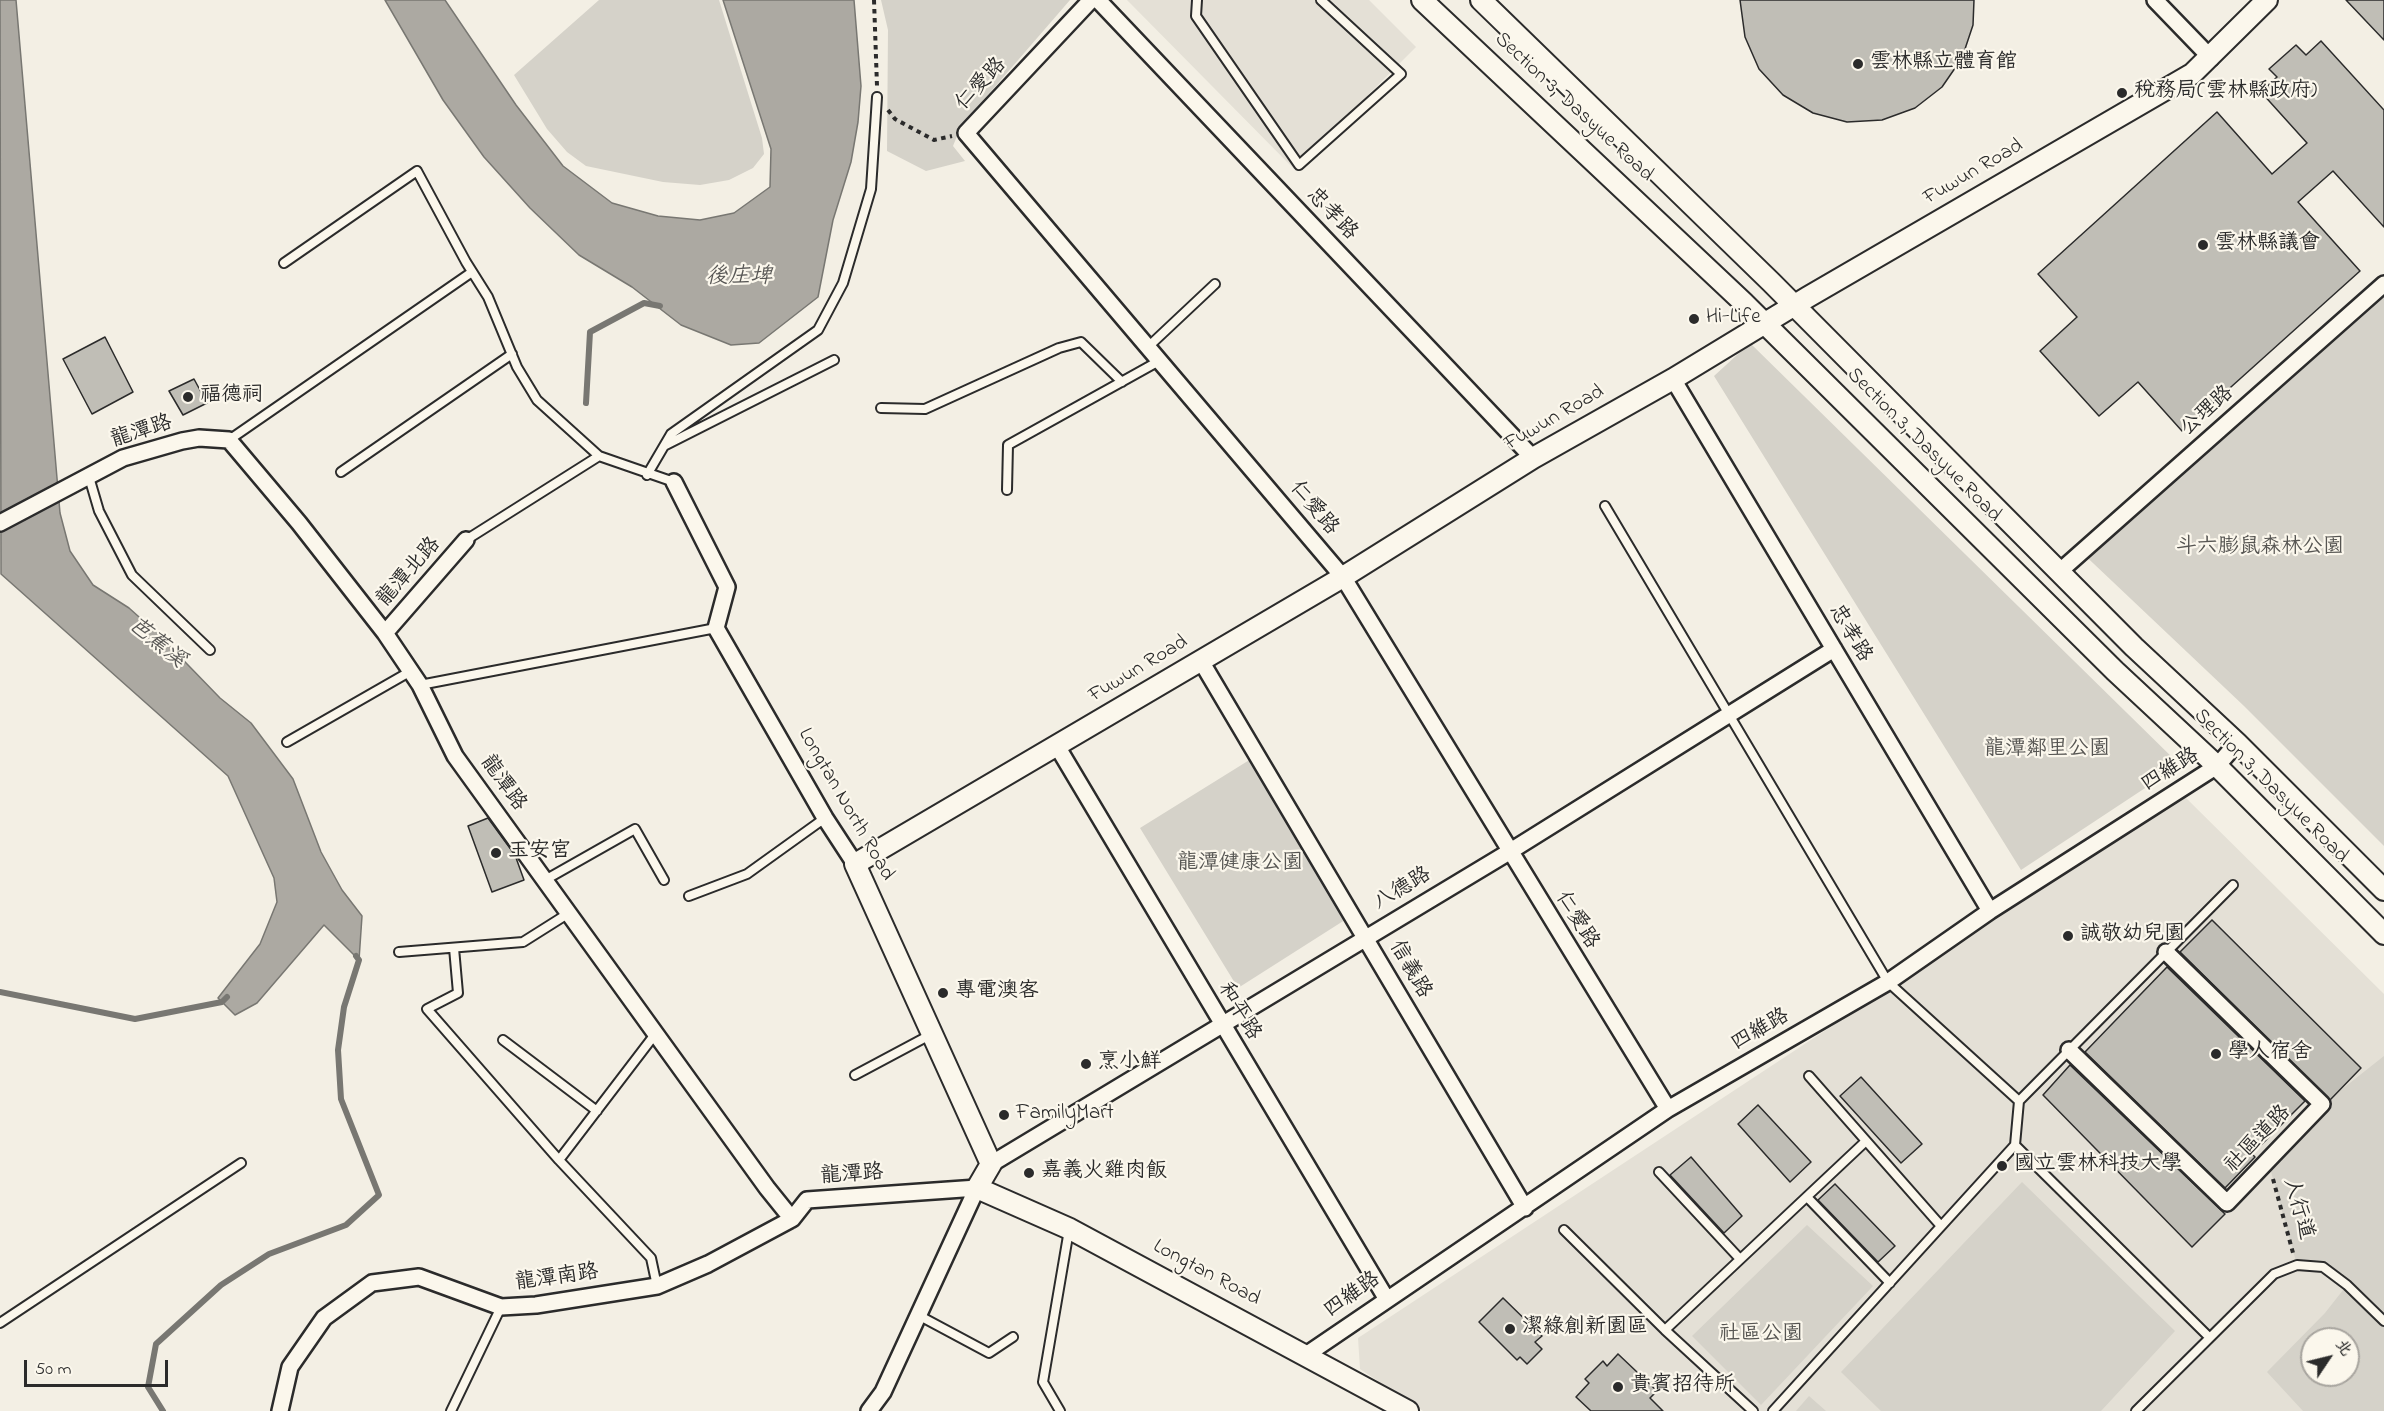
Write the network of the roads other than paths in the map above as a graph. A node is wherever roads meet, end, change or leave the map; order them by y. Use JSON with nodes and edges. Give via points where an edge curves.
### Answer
{"nodes":[{"id":1,"x":1091,"y":0,"type":"edge"},
{"id":2,"x":1098,"y":0,"type":"edge"},
{"id":3,"x":1197,"y":0,"type":"edge"},
{"id":4,"x":1321,"y":0,"type":"edge"},
{"id":5,"x":1422,"y":0,"type":"edge"},
{"id":6,"x":1481,"y":0,"type":"edge"},
{"id":7,"x":2155,"y":0,"type":"edge"},
{"id":8,"x":2267,"y":0,"type":"edge"},
{"id":9,"x":2211,"y":58,"type":"junction"},
{"id":10,"x":877,"y":97,"type":"road end"},
{"id":11,"x":284,"y":263,"type":"dead end"},
{"id":12,"x":472,"y":272,"type":"junction"},
{"id":13,"x":1215,"y":284,"type":"dead end"},
{"id":14,"x":2384,"y":284,"type":"edge"},
{"id":15,"x":1794,"y":305,"type":"junction"},
{"id":16,"x":1765,"y":323,"type":"junction"},
{"id":17,"x":1148,"y":347,"type":"junction"},
{"id":18,"x":512,"y":354,"type":"junction"},
{"id":19,"x":834,"y":360,"type":"dead end"},
{"id":20,"x":1159,"y":361,"type":"junction"},
{"id":21,"x":1673,"y":380,"type":"junction"},
{"id":22,"x":1122,"y":382,"type":"junction"},
{"id":23,"x":881,"y":408,"type":"dead end"},
{"id":24,"x":229,"y":441,"type":"junction"},
{"id":25,"x":664,"y":446,"type":"junction"},
{"id":26,"x":599,"y":456,"type":"junction"},
{"id":27,"x":1533,"y":458,"type":"junction"},
{"id":28,"x":341,"y":472,"type":"dead end"},
{"id":29,"x":647,"y":475,"type":"junction"},
{"id":30,"x":89,"y":477,"type":"junction"},
{"id":31,"x":674,"y":482,"type":"joint"},
{"id":32,"x":1007,"y":490,"type":"dead end"},
{"id":33,"x":1605,"y":506,"type":"dead end"},
{"id":34,"x":0,"y":523,"type":"edge"},
{"id":35,"x":466,"y":540,"type":"joint"},
{"id":36,"x":2060,"y":572,"type":"junction"},
{"id":37,"x":1343,"y":577,"type":"junction"},
{"id":38,"x":716,"y":628,"type":"junction"},
{"id":39,"x":385,"y":633,"type":"junction"},
{"id":40,"x":1834,"y":649,"type":"junction"},
{"id":41,"x":210,"y":650,"type":"dead end"},
{"id":42,"x":1201,"y":661,"type":"junction"},
{"id":43,"x":411,"y":672,"type":"junction"},
{"id":44,"x":420,"y":685,"type":"junction"},
{"id":45,"x":1730,"y":714,"type":"junction"},
{"id":46,"x":287,"y":742,"type":"dead end"},
{"id":47,"x":2237,"y":743,"type":"junction"},
{"id":48,"x":1057,"y":746,"type":"junction"},
{"id":49,"x":2217,"y":766,"type":"junction"},
{"id":50,"x":825,"y":818,"type":"junction"},
{"id":51,"x":1509,"y":852,"type":"junction"},
{"id":52,"x":855,"y":864,"type":"junction"},
{"id":53,"x":544,"y":879,"type":"junction"},
{"id":54,"x":664,"y":880,"type":"dead end"},
{"id":55,"x":2233,"y":885,"type":"dead end"},
{"id":56,"x":2384,"y":890,"type":"edge"},
{"id":57,"x":689,"y":896,"type":"dead end"},
{"id":58,"x":1990,"y":911,"type":"junction"},
{"id":59,"x":568,"y":913,"type":"junction"},
{"id":60,"x":2384,"y":934,"type":"edge"},
{"id":61,"x":1366,"y":936,"type":"junction"},
{"id":62,"x":454,"y":948,"type":"junction"},
{"id":63,"x":399,"y":952,"type":"dead end"},
{"id":64,"x":2166,"y":952,"type":"junction"},
{"id":65,"x":1888,"y":982,"type":"junction"},
{"id":66,"x":1221,"y":1024,"type":"junction"},
{"id":67,"x":656,"y":1033,"type":"junction"},
{"id":68,"x":932,"y":1035,"type":"junction"},
{"id":69,"x":503,"y":1040,"type":"dead end"},
{"id":70,"x":2069,"y":1050,"type":"junction"},
{"id":71,"x":855,"y":1075,"type":"dead end"},
{"id":72,"x":1809,"y":1076,"type":"dead end"},
{"id":73,"x":2019,"y":1101,"type":"junction"},
{"id":74,"x":1668,"y":1109,"type":"junction"},
{"id":75,"x":597,"y":1111,"type":"junction"},
{"id":76,"x":1866,"y":1141,"type":"junction"},
{"id":77,"x":2015,"y":1145,"type":"junction"},
{"id":78,"x":559,"y":1160,"type":"junction"},
{"id":79,"x":241,"y":1162,"type":"dead end"},
{"id":80,"x":991,"y":1164,"type":"junction"},
{"id":81,"x":1659,"y":1172,"type":"dead end"},
{"id":82,"x":977,"y":1188,"type":"junction"},
{"id":83,"x":1807,"y":1197,"type":"junction"},
{"id":84,"x":1525,"y":1208,"type":"junction"},
{"id":85,"x":792,"y":1219,"type":"junction"},
{"id":86,"x":1941,"y":1226,"type":"junction"},
{"id":87,"x":1070,"y":1229,"type":"junction"},
{"id":88,"x":1564,"y":1230,"type":"dead end"},
{"id":89,"x":1740,"y":1259,"type":"junction"},
{"id":90,"x":1890,"y":1283,"type":"junction"},
{"id":91,"x":657,"y":1286,"type":"junction"},
{"id":92,"x":1386,"y":1298,"type":"junction"},
{"id":93,"x":501,"y":1307,"type":"junction"},
{"id":94,"x":918,"y":1315,"type":"junction"},
{"id":95,"x":2384,"y":1321,"type":"edge"},
{"id":96,"x":0,"y":1323,"type":"edge"},
{"id":97,"x":1665,"y":1330,"type":"junction"},
{"id":98,"x":1013,"y":1337,"type":"dead end"},
{"id":99,"x":2209,"y":1337,"type":"junction"},
{"id":100,"x":1306,"y":1355,"type":"junction"},
{"id":101,"x":1394,"y":1406,"type":"edge"},
{"id":102,"x":280,"y":1411,"type":"edge"},
{"id":103,"x":451,"y":1411,"type":"edge"},
{"id":104,"x":869,"y":1411,"type":"edge"},
{"id":105,"x":1060,"y":1411,"type":"edge"},
{"id":106,"x":1753,"y":1411,"type":"edge"},
{"id":107,"x":1773,"y":1411,"type":"edge"},
{"id":108,"x":2136,"y":1411,"type":"edge"}],
"edges":[{"from":1,"to":17,"type":"street","name":"仁愛路","via":[[966,133]]},
{"from":2,"to":27,"type":"street","name":"忠孝路"},
{"from":3,"to":4,"type":"lane","via":[[1196,16],[1299,165],[1401,74]]},
{"from":5,"to":16,"type":"street","name":"Section 3, Dasyue Road"},
{"from":6,"to":15,"type":"street","name":"Section 3, Dasyue Road"},
{"from":7,"to":9,"type":"street"},
{"from":8,"to":9,"type":"street","name":"Fuwun Road"},
{"from":9,"to":15,"type":"street","name":"Fuwun Road","via":[[2192,74]]},
{"from":10,"to":25,"type":"lane","via":[[871,189],[843,283],[818,330],[671,434]]},
{"from":11,"to":12,"type":"lane","via":[[417,171]]},
{"from":12,"to":18,"type":"lane","via":[[488,297]]},
{"from":12,"to":24,"type":"lane"},
{"from":13,"to":17,"type":"lane"},
{"from":14,"to":36,"type":"street","name":"公理路"},
{"from":15,"to":16,"type":"street","name":"Fuwun Road"},
{"from":15,"to":36,"type":"street","name":"Section 3, Dasyue Road"},
{"from":16,"to":21,"type":"street","name":"Fuwun Road"},
{"from":16,"to":49,"type":"street","name":"Section 3, Dasyue Road","via":[[2115,671]]},
{"from":17,"to":20,"type":"street","name":"仁愛路"},
{"from":18,"to":26,"type":"lane","via":[[537,400]]},
{"from":18,"to":28,"type":"lane"},
{"from":19,"to":25,"type":"lane"},
{"from":20,"to":22,"type":"lane"},
{"from":20,"to":37,"type":"street","name":"仁愛路"},
{"from":21,"to":27,"type":"street","name":"Fuwun Road"},
{"from":21,"to":40,"type":"street","name":"忠孝路"},
{"from":22,"to":23,"type":"lane","via":[[1081,342],[1059,348],[925,409]]},
{"from":22,"to":32,"type":"lane","via":[[1008,445]]},
{"from":24,"to":30,"type":"street","name":"龍潭路","via":[[182,441],[123,458]]},
{"from":24,"to":39,"type":"street","name":"龍潭路"},
{"from":25,"to":29,"type":"lane"},
{"from":26,"to":29,"type":"lane"},
{"from":26,"to":35,"type":"lane"},
{"from":27,"to":37,"type":"street","name":"Fuwun Road"},
{"from":29,"to":31,"type":"lane"},
{"from":30,"to":34,"type":"street","name":"龍潭路"},
{"from":30,"to":41,"type":"lane","via":[[99,511],[132,575]]},
{"from":31,"to":38,"type":"street","via":[[727,587]]},
{"from":33,"to":45,"type":"lane"},
{"from":35,"to":39,"type":"street","name":"龍潭北路"},
{"from":36,"to":47,"type":"street","name":"Section 3, Dasyue Road"},
{"from":37,"to":42,"type":"street","name":"Fuwun Road"},
{"from":37,"to":51,"type":"street","name":"仁愛路"},
{"from":38,"to":44,"type":"lane"},
{"from":38,"to":50,"type":"street","name":"Longtan North Road"},
{"from":39,"to":43,"type":"street","name":"龍潭路"},
{"from":40,"to":45,"type":"street","name":"八德路"},
{"from":40,"to":58,"type":"street","name":"忠孝路"},
{"from":42,"to":48,"type":"street","name":"Fuwun Road"},
{"from":42,"to":61,"type":"street","name":"信義路"},
{"from":43,"to":44,"type":"street","name":"龍潭路"},
{"from":43,"to":46,"type":"lane"},
{"from":44,"to":53,"type":"street","name":"龍潭路","via":[[455,756]]},
{"from":45,"to":51,"type":"street","name":"八德路"},
{"from":45,"to":65,"type":"lane"},
{"from":47,"to":49,"type":"street","name":"四維路"},
{"from":47,"to":56,"type":"street","name":"Section 3, Dasyue Road"},
{"from":48,"to":52,"type":"street","name":"Fuwun Road"},
{"from":48,"to":66,"type":"street","name":"和平路"},
{"from":49,"to":58,"type":"street","name":"四維路"},
{"from":49,"to":60,"type":"street","name":"Section 3, Dasyue Road"},
{"from":50,"to":52,"type":"street","name":"Longtan North Road"},
{"from":50,"to":57,"type":"lane","via":[[747,874]]},
{"from":51,"to":61,"type":"street","name":"八德路"},
{"from":51,"to":74,"type":"street","name":"仁愛路"},
{"from":52,"to":68,"type":"street","name":"Longtan North Road"},
{"from":53,"to":54,"type":"lane","via":[[635,829]]},
{"from":53,"to":59,"type":"street","name":"龍潭路"},
{"from":55,"to":64,"type":"lane"},
{"from":58,"to":65,"type":"street","name":"四維路"},
{"from":59,"to":62,"type":"lane","via":[[523,942]]},
{"from":59,"to":67,"type":"street","name":"龍潭路"},
{"from":61,"to":66,"type":"street","name":"八德路"},
{"from":61,"to":84,"type":"street","name":"信義路"},
{"from":62,"to":63,"type":"lane"},
{"from":62,"to":78,"type":"lane","via":[[458,993],[428,1009]]},
{"from":64,"to":70,"type":"lane"},
{"from":64,"to":70,"type":"street","name":"社區道路","via":[[2322,1104],[2227,1203]]},
{"from":65,"to":73,"type":"lane"},
{"from":65,"to":74,"type":"street","name":"四維路"},
{"from":66,"to":80,"type":"street","name":"八德路"},
{"from":66,"to":92,"type":"street","name":"和平路"},
{"from":67,"to":75,"type":"lane"},
{"from":67,"to":85,"type":"street","name":"龍潭路"},
{"from":68,"to":71,"type":"lane"},
{"from":68,"to":80,"type":"street","name":"Longtan North Road"},
{"from":69,"to":75,"type":"lane"},
{"from":70,"to":73,"type":"lane"},
{"from":72,"to":76,"type":"lane"},
{"from":73,"to":77,"type":"lane"},
{"from":74,"to":84,"type":"street","name":"四維路"},
{"from":75,"to":78,"type":"lane"},
{"from":76,"to":83,"type":"lane"},
{"from":76,"to":86,"type":"lane"},
{"from":77,"to":86,"type":"lane"},
{"from":77,"to":99,"type":"lane"},
{"from":78,"to":91,"type":"lane","via":[[651,1258]]},
{"from":79,"to":96,"type":"lane"},
{"from":80,"to":82,"type":"street"},
{"from":81,"to":89,"type":"lane"},
{"from":82,"to":85,"type":"street","name":"龍潭路","via":[[807,1200]]},
{"from":82,"to":87,"type":"street","name":"Longtan Road"},
{"from":82,"to":94,"type":"street"},
{"from":83,"to":89,"type":"lane"},
{"from":83,"to":90,"type":"lane"},
{"from":84,"to":92,"type":"street","name":"四維路"},
{"from":85,"to":91,"type":"street","name":"龍潭南路"},
{"from":86,"to":90,"type":"lane"},
{"from":87,"to":100,"type":"street","name":"Longtan Road"},
{"from":87,"to":105,"type":"lane","via":[[1043,1382]]},
{"from":88,"to":97,"type":"lane"},
{"from":89,"to":97,"type":"lane"},
{"from":90,"to":107,"type":"lane"},
{"from":91,"to":93,"type":"street","name":"龍潭南路"},
{"from":92,"to":100,"type":"street","name":"四維路"},
{"from":93,"to":102,"type":"street","name":"龍潭南路","via":[[419,1277],[372,1283],[324,1318],[290,1367]]},
{"from":93,"to":103,"type":"lane"},
{"from":94,"to":98,"type":"lane","via":[[989,1353]]},
{"from":94,"to":104,"type":"street","via":[[883,1392]]},
{"from":95,"to":99,"type":"lane","via":[[2347,1285],[2322,1268],[2297,1265],[2274,1274]]},
{"from":97,"to":106,"type":"lane"},
{"from":99,"to":108,"type":"lane"},
{"from":100,"to":101,"type":"street","name":"Longtan Road"}]}
